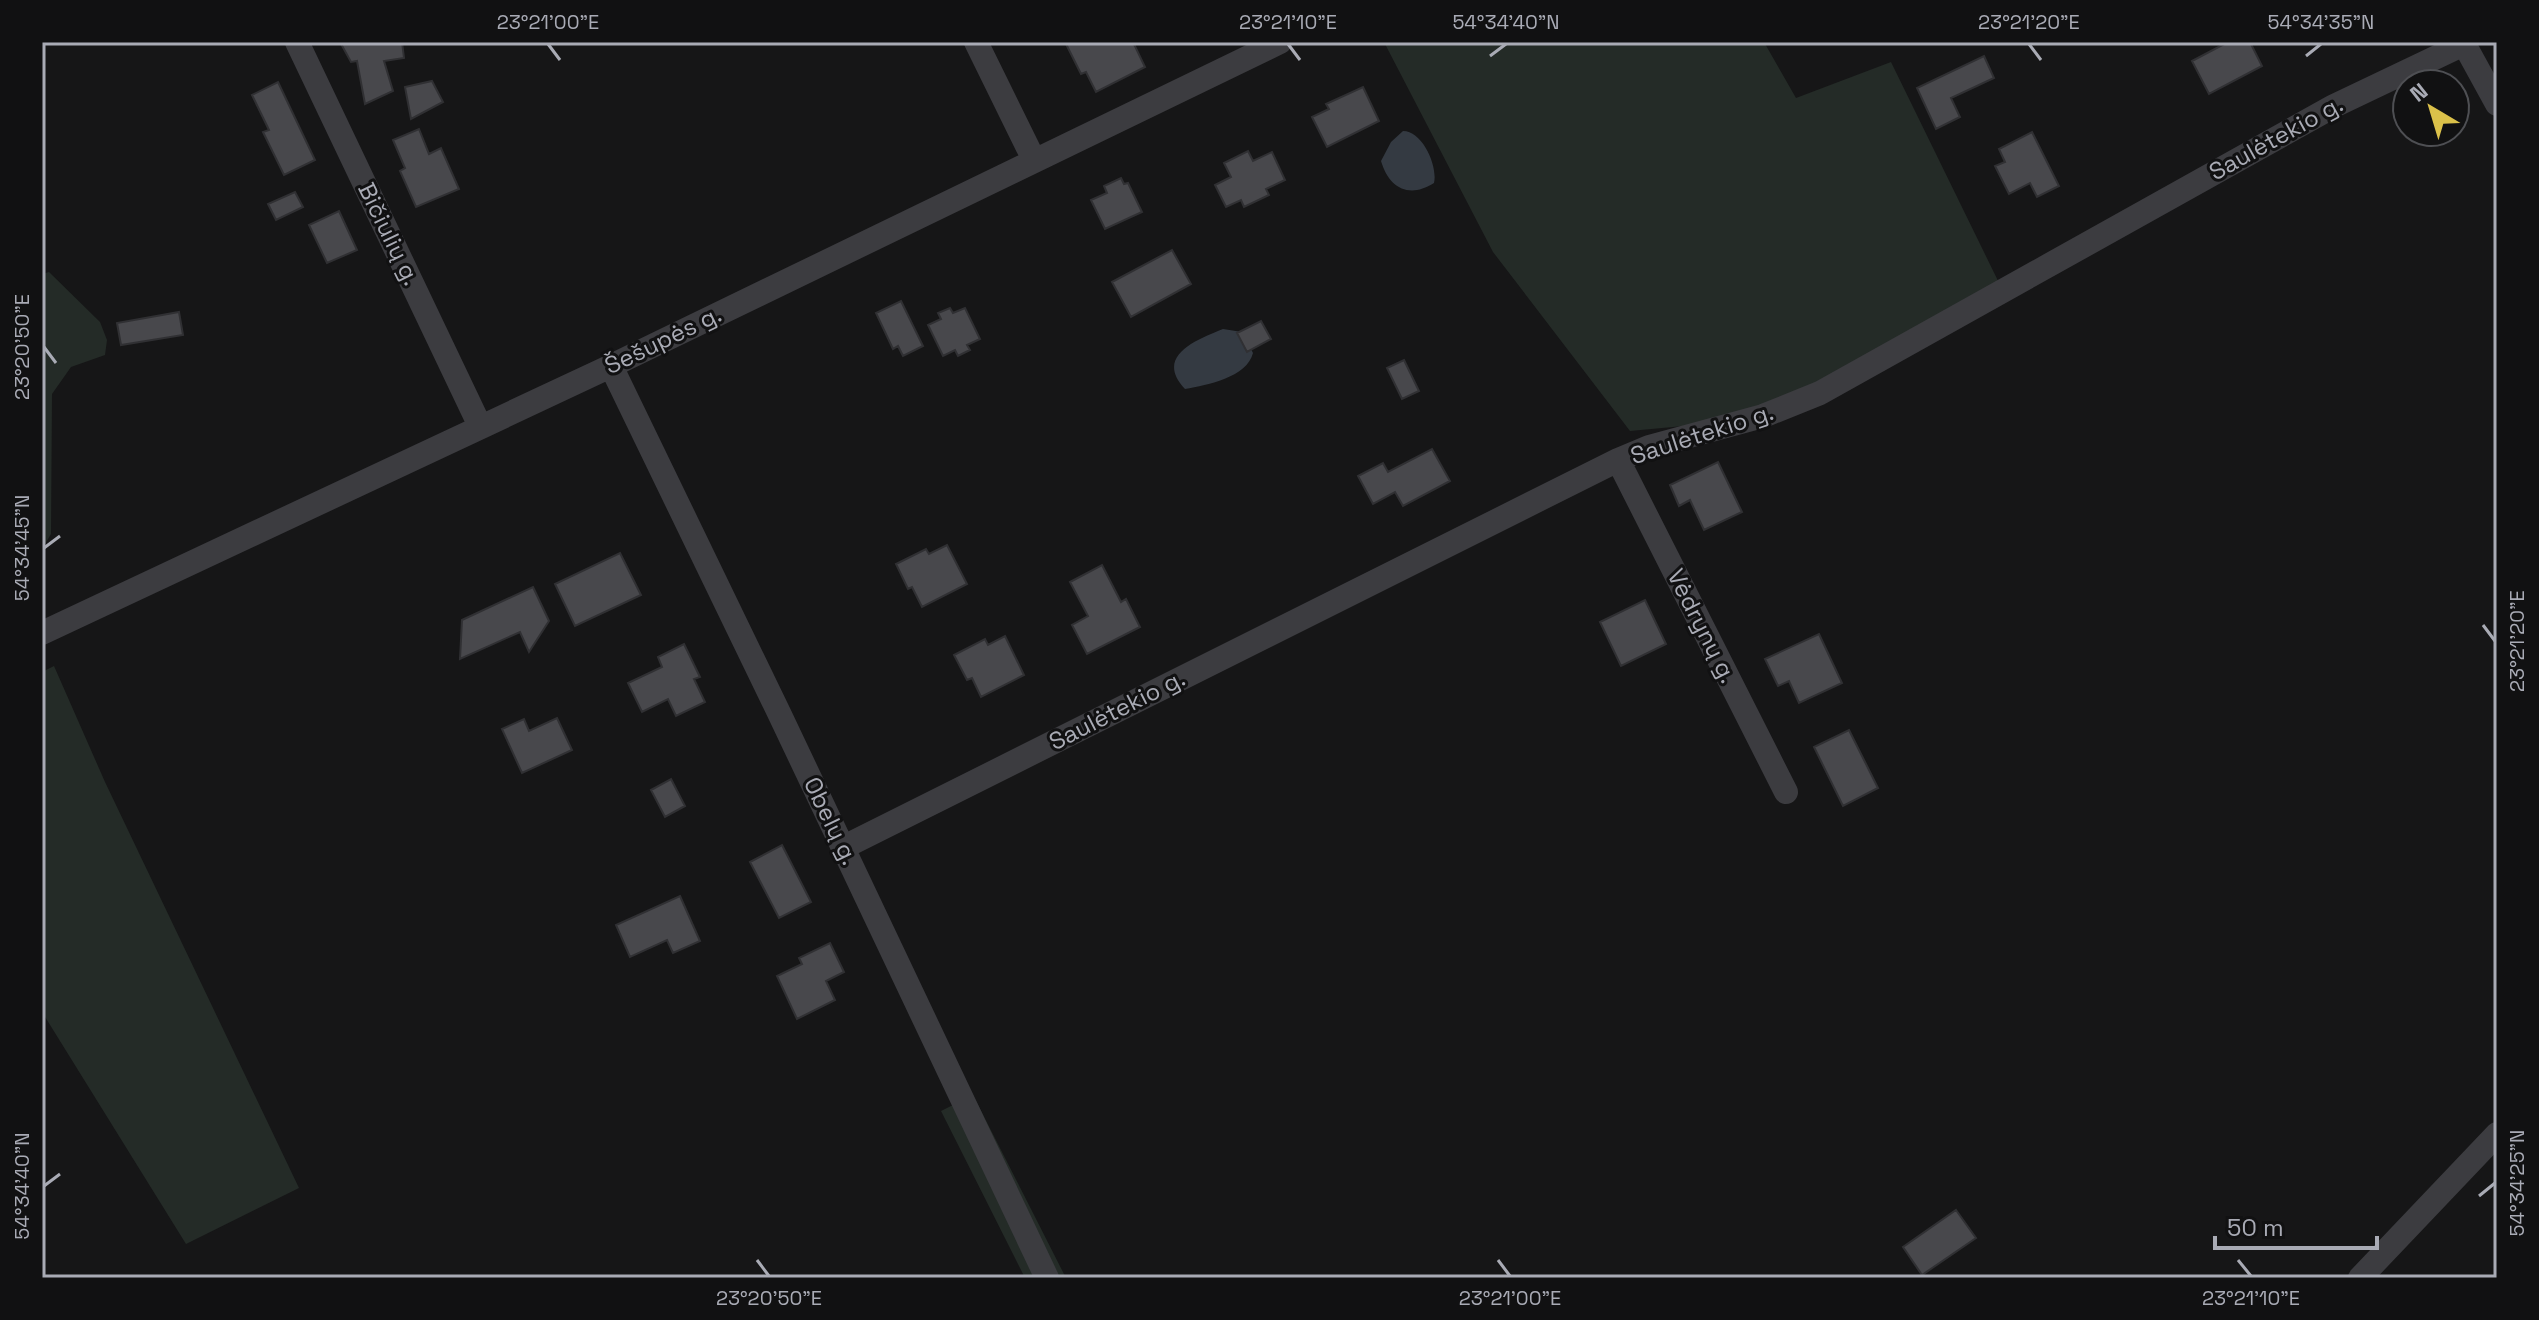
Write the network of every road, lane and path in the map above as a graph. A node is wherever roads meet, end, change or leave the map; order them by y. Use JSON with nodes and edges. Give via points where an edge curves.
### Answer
{"nodes":[{"id":1,"x":297,"y":42,"type":"edge"},
{"id":2,"x":976,"y":42,"type":"edge"},
{"id":3,"x":1280,"y":42,"type":"edge"},
{"id":4,"x":2463,"y":43,"type":"edge"},
{"id":5,"x":2497,"y":104,"type":"edge"},
{"id":6,"x":1034,"y":160,"type":"junction"},
{"id":7,"x":611,"y":366,"type":"junction"},
{"id":8,"x":480,"y":426,"type":"junction"},
{"id":9,"x":1618,"y":460,"type":"junction"},
{"id":10,"x":42,"y":633,"type":"edge"},
{"id":11,"x":1786,"y":792,"type":"dead end"},
{"id":12,"x":844,"y":847,"type":"junction"},
{"id":13,"x":2497,"y":1134,"type":"edge"},
{"id":14,"x":1047,"y":1278,"type":"edge"},
{"id":15,"x":2360,"y":1278,"type":"edge"}],
"edges":[{"from":1,"to":8,"type":"street","name":"Bičiulių g."},
{"from":2,"to":6,"type":"street"},
{"from":3,"to":6,"type":"street","name":"Šešupės g."},
{"from":4,"to":5,"type":"street"},
{"from":4,"to":9,"type":"street","name":"Saulėtekio g.","via":[[2334,106],[1820,393]]},
{"from":6,"to":7,"type":"street","name":"Šešupės g."},
{"from":7,"to":8,"type":"street","name":"Šešupės g."},
{"from":7,"to":12,"type":"street","name":"Obelų g."},
{"from":8,"to":10,"type":"street","name":"Šešupės g."},
{"from":9,"to":11,"type":"street","name":"Vėdrynų g."},
{"from":9,"to":12,"type":"street","name":"Saulėtekio g."},
{"from":12,"to":14,"type":"street","name":"Obelų g."},
{"from":13,"to":15,"type":"street"}]}
